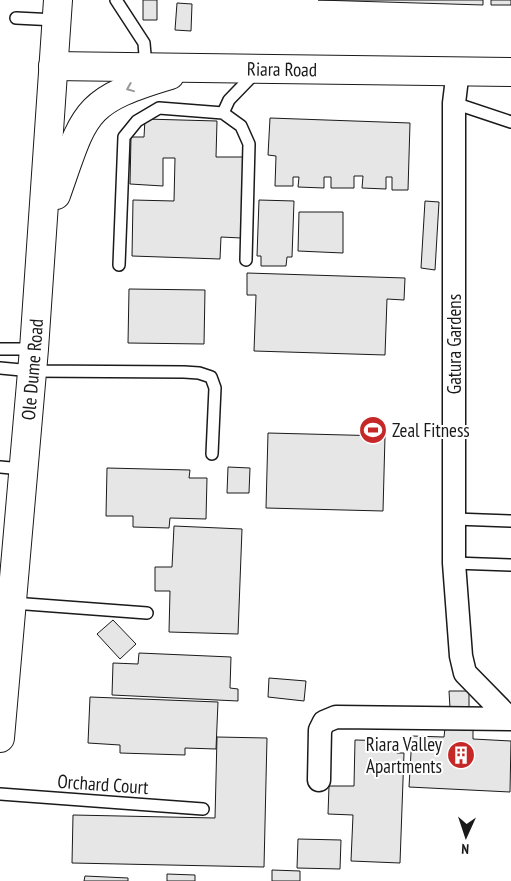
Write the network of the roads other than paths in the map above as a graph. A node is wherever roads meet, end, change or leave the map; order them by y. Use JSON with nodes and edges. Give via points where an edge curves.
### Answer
{"nodes":[{"id":1,"x":116,"y":0,"type":"edge"},
{"id":2,"x":57,"y":10,"type":"edge"},
{"id":3,"x":16,"y":18,"type":"dead end"},
{"id":4,"x":53,"y":66,"type":"junction"},
{"id":5,"x":146,"y":67,"type":"junction"},
{"id":6,"x":193,"y":68,"type":"junction"},
{"id":7,"x":259,"y":69,"type":"junction"},
{"id":8,"x":458,"y":70,"type":"junction"},
{"id":9,"x":511,"y":72,"type":"edge"},
{"id":10,"x":454,"y":103,"type":"junction"},
{"id":11,"x":223,"y":113,"type":"junction"},
{"id":12,"x":511,"y":122,"type":"edge"},
{"id":13,"x":44,"y":229,"type":"junction"},
{"id":14,"x":246,"y":260,"type":"dead end"},
{"id":15,"x":119,"y":265,"type":"dead end"},
{"id":16,"x":0,"y":349,"type":"edge"},
{"id":17,"x":33,"y":360,"type":"junction"},
{"id":18,"x":0,"y":368,"type":"edge"},
{"id":19,"x":212,"y":454,"type":"dead end"},
{"id":20,"x":11,"y":468,"type":"edge"},
{"id":21,"x":454,"y":519,"type":"junction"},
{"id":22,"x":511,"y":520,"type":"edge"},
{"id":23,"x":454,"y":563,"type":"junction"},
{"id":24,"x":511,"y":565,"type":"edge"},
{"id":25,"x":8,"y":575,"type":"edge"},
{"id":26,"x":13,"y":603,"type":"junction"},
{"id":27,"x":147,"y":613,"type":"dead end"},
{"id":28,"x":510,"y":719,"type":"edge"},
{"id":29,"x":0,"y":738,"type":"edge"},
{"id":30,"x":319,"y":780,"type":"dead end"},
{"id":31,"x":0,"y":794,"type":"edge"},
{"id":32,"x":203,"y":809,"type":"dead end"}],
"edges":[{"from":1,"to":5,"type":"lane","via":[[144,43]]},
{"from":2,"to":3,"type":"lane"},
{"from":2,"to":4,"type":"street","name":"Ole Dume Road"},
{"from":4,"to":5,"type":"street","name":"Riara Road"},
{"from":4,"to":13,"type":"street","name":"Ole Dume Road"},
{"from":5,"to":6,"type":"street","name":"Riara Road"},
{"from":6,"to":7,"type":"street","name":"Riara Road"},
{"from":6,"to":13,"type":"street","one_way":true,"via":[[129,87],[101,103],[84,121],[65,164]]},
{"from":7,"to":8,"type":"street","name":"Riara Road"},
{"from":7,"to":11,"type":"lane","via":[[229,100]]},
{"from":8,"to":9,"type":"street","name":"Riara Road"},
{"from":8,"to":10,"type":"street","name":"Gatura Gardens"},
{"from":10,"to":12,"type":"lane"},
{"from":10,"to":21,"type":"street","name":"Gatura Gardens"},
{"from":11,"to":14,"type":"lane","via":[[241,126],[249,144]]},
{"from":11,"to":15,"type":"lane","via":[[159,108],[137,121],[124,138]]},
{"from":13,"to":17,"type":"street","name":"Ole Dume Road"},
{"from":16,"to":17,"type":"lane"},
{"from":17,"to":18,"type":"lane"},
{"from":17,"to":19,"type":"lane","via":[[199,373],[211,377],[215,388]]},
{"from":17,"to":20,"type":"street","name":"Ole Dume Road"},
{"from":20,"to":25,"type":"street","name":"Ole Dume Road"},
{"from":21,"to":22,"type":"lane"},
{"from":21,"to":23,"type":"street","name":"Gatura Gardens"},
{"from":23,"to":24,"type":"lane"},
{"from":23,"to":28,"type":"street","name":"Gatura Gardens","via":[[465,673]]},
{"from":25,"to":26,"type":"street","name":"Ole Dume Road"},
{"from":26,"to":27,"type":"lane"},
{"from":26,"to":29,"type":"street","name":"Ole Dume Road"},
{"from":28,"to":30,"type":"street","via":[[336,717],[324,722],[320,730]]},
{"from":31,"to":32,"type":"lane","name":"Orchard Court"}]}
